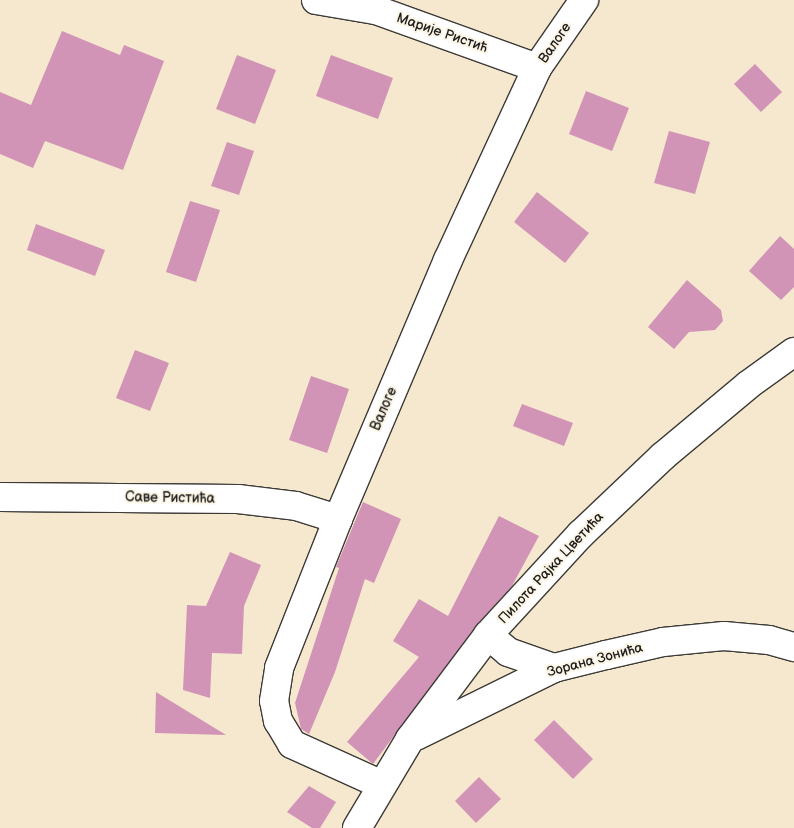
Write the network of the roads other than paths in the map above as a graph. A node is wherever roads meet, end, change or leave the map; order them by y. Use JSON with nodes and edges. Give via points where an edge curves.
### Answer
{"nodes":[{"id":1,"x":316,"y":0,"type":"edge"},
{"id":2,"x":584,"y":0,"type":"edge"},
{"id":3,"x":537,"y":68,"type":"junction"},
{"id":4,"x":794,"y":352,"type":"edge"},
{"id":5,"x":0,"y":497,"type":"edge"},
{"id":6,"x":338,"y":519,"type":"junction"},
{"id":7,"x":488,"y":635,"type":"junction"},
{"id":8,"x":794,"y":647,"type":"edge"},
{"id":9,"x":554,"y":668,"type":"junction"},
{"id":10,"x":410,"y":739,"type":"junction"},
{"id":11,"x":380,"y":784,"type":"junction"},
{"id":12,"x":357,"y":828,"type":"edge"}],
"edges":[{"from":1,"to":3,"type":"street","name":"Марије Ристић","via":[[376,10]]},
{"from":2,"to":3,"type":"street","name":"Валоге"},
{"from":3,"to":6,"type":"street","name":"Валоге","via":[[448,260]]},
{"from":4,"to":7,"type":"street","name":"Пилота Рајка Цветића","via":[[748,385],[662,457],[581,534]]},
{"from":5,"to":6,"type":"street","name":"Саве Ристића","via":[[238,499],[296,506]]},
{"from":6,"to":11,"type":"street","name":"Валоге","via":[[279,668],[274,700],[278,721],[292,744]]},
{"from":7,"to":9,"type":"street","via":[[508,652]]},
{"from":7,"to":10,"type":"street","name":"Пилота Рајка Цветића"},
{"from":8,"to":9,"type":"street","name":"Зорана Зонића","via":[[769,640],[724,636],[663,642]]},
{"from":9,"to":10,"type":"street","name":"Зорана Зонића"},
{"from":10,"to":11,"type":"street","name":"Пилота Рајка Цветића"},
{"from":11,"to":12,"type":"street","name":"Пилота Рајка Цветића"}]}
